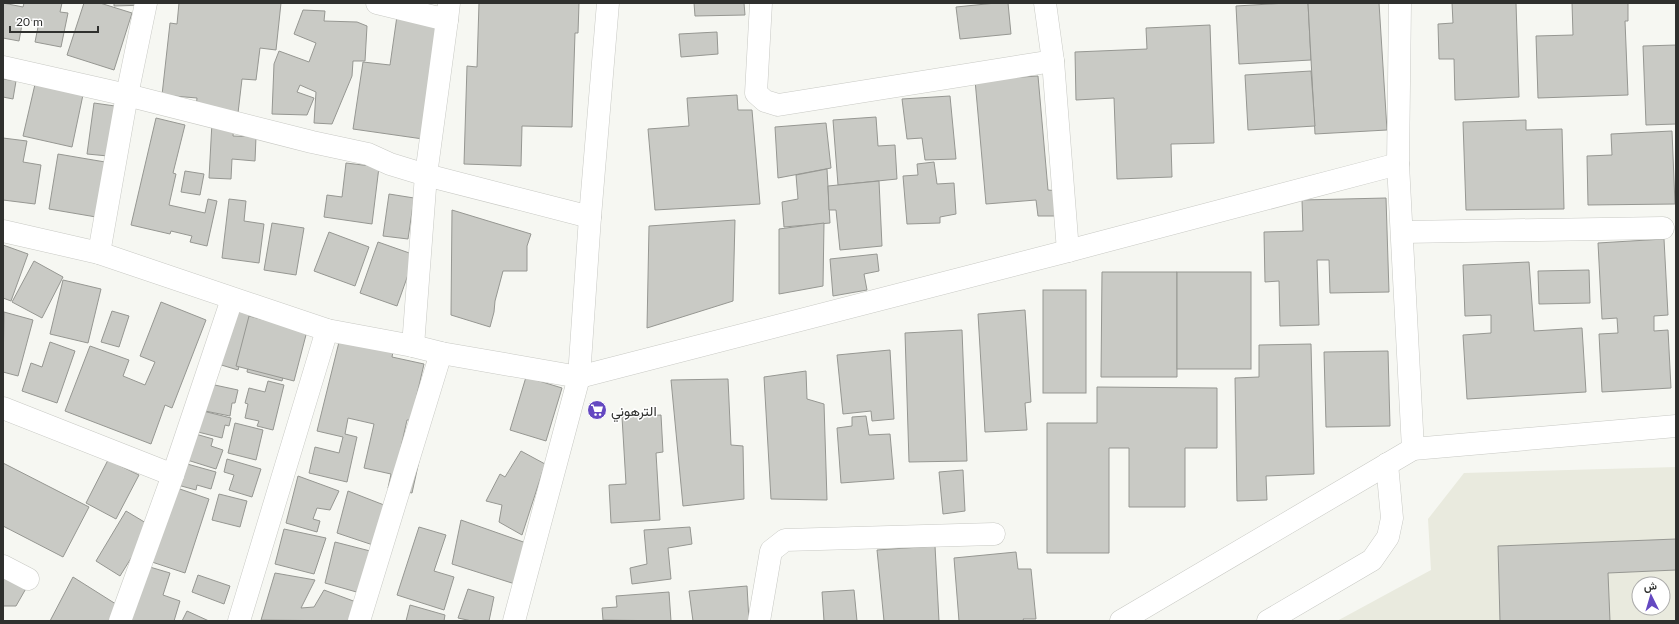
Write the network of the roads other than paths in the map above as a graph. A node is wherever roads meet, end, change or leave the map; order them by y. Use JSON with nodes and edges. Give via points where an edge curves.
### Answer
{"nodes":[{"id":1,"x":146,"y":3,"type":"edge"},
{"id":2,"x":377,"y":3,"type":"edge"},
{"id":3,"x":608,"y":3,"type":"edge"},
{"id":4,"x":761,"y":3,"type":"edge"},
{"id":5,"x":1045,"y":3,"type":"edge"},
{"id":6,"x":1400,"y":3,"type":"edge"},
{"id":7,"x":448,"y":11,"type":"edge"},
{"id":8,"x":1053,"y":61,"type":"junction"},
{"id":9,"x":3,"y":68,"type":"edge"},
{"id":10,"x":127,"y":95,"type":"junction"},
{"id":11,"x":1398,"y":164,"type":"junction"},
{"id":12,"x":426,"y":175,"type":"junction"},
{"id":13,"x":590,"y":217,"type":"junction"},
{"id":14,"x":1663,"y":228,"type":"dead end"},
{"id":15,"x":3,"y":231,"type":"edge"},
{"id":16,"x":1403,"y":232,"type":"junction"},
{"id":17,"x":1068,"y":251,"type":"junction"},
{"id":18,"x":99,"y":253,"type":"junction"},
{"id":19,"x":232,"y":299,"type":"junction"},
{"id":20,"x":327,"y":330,"type":"junction"},
{"id":21,"x":413,"y":346,"type":"junction"},
{"id":22,"x":441,"y":353,"type":"junction"},
{"id":23,"x":579,"y":377,"type":"junction"},
{"id":24,"x":3,"y":408,"type":"edge"},
{"id":25,"x":1676,"y":426,"type":"edge"},
{"id":26,"x":1413,"y":449,"type":"junction"},
{"id":27,"x":1387,"y":464,"type":"junction"},
{"id":28,"x":173,"y":475,"type":"junction"},
{"id":29,"x":994,"y":534,"type":"dead end"},
{"id":30,"x":3,"y":566,"type":"edge"},
{"id":31,"x":28,"y":579,"type":"dead end"},
{"id":32,"x":120,"y":621,"type":"edge"},
{"id":33,"x":238,"y":621,"type":"edge"},
{"id":34,"x":359,"y":621,"type":"edge"},
{"id":35,"x":514,"y":621,"type":"edge"},
{"id":36,"x":759,"y":621,"type":"edge"},
{"id":37,"x":1121,"y":621,"type":"edge"},
{"id":38,"x":1268,"y":621,"type":"edge"}],
"edges":[{"from":1,"to":10,"type":"street"},
{"from":2,"to":7,"type":"street"},
{"from":3,"to":13,"type":"street"},
{"from":4,"to":8,"type":"street","via":[[756,93],[765,101],[778,105]]},
{"from":5,"to":8,"type":"street"},
{"from":6,"to":11,"type":"street"},
{"from":7,"to":12,"type":"street"},
{"from":8,"to":17,"type":"street"},
{"from":9,"to":10,"type":"street"},
{"from":10,"to":12,"type":"street","via":[[368,154]]},
{"from":10,"to":18,"type":"street"},
{"from":11,"to":16,"type":"street"},
{"from":11,"to":17,"type":"street"},
{"from":12,"to":13,"type":"street"},
{"from":12,"to":21,"type":"street"},
{"from":13,"to":23,"type":"street"},
{"from":14,"to":16,"type":"street"},
{"from":15,"to":18,"type":"street"},
{"from":16,"to":26,"type":"street"},
{"from":17,"to":23,"type":"street"},
{"from":18,"to":19,"type":"street"},
{"from":19,"to":20,"type":"street"},
{"from":19,"to":28,"type":"street"},
{"from":20,"to":21,"type":"street"},
{"from":20,"to":33,"type":"street"},
{"from":21,"to":22,"type":"street"},
{"from":22,"to":23,"type":"street"},
{"from":22,"to":34,"type":"street"},
{"from":23,"to":35,"type":"street"},
{"from":24,"to":28,"type":"street"},
{"from":25,"to":26,"type":"street"},
{"from":26,"to":27,"type":"street"},
{"from":27,"to":37,"type":"street"},
{"from":27,"to":38,"type":"street","via":[[1392,518],[1388,537],[1372,560]]},
{"from":28,"to":32,"type":"street"},
{"from":29,"to":36,"type":"street","via":[[785,540],[771,551]]},
{"from":30,"to":31,"type":"street"}]}
